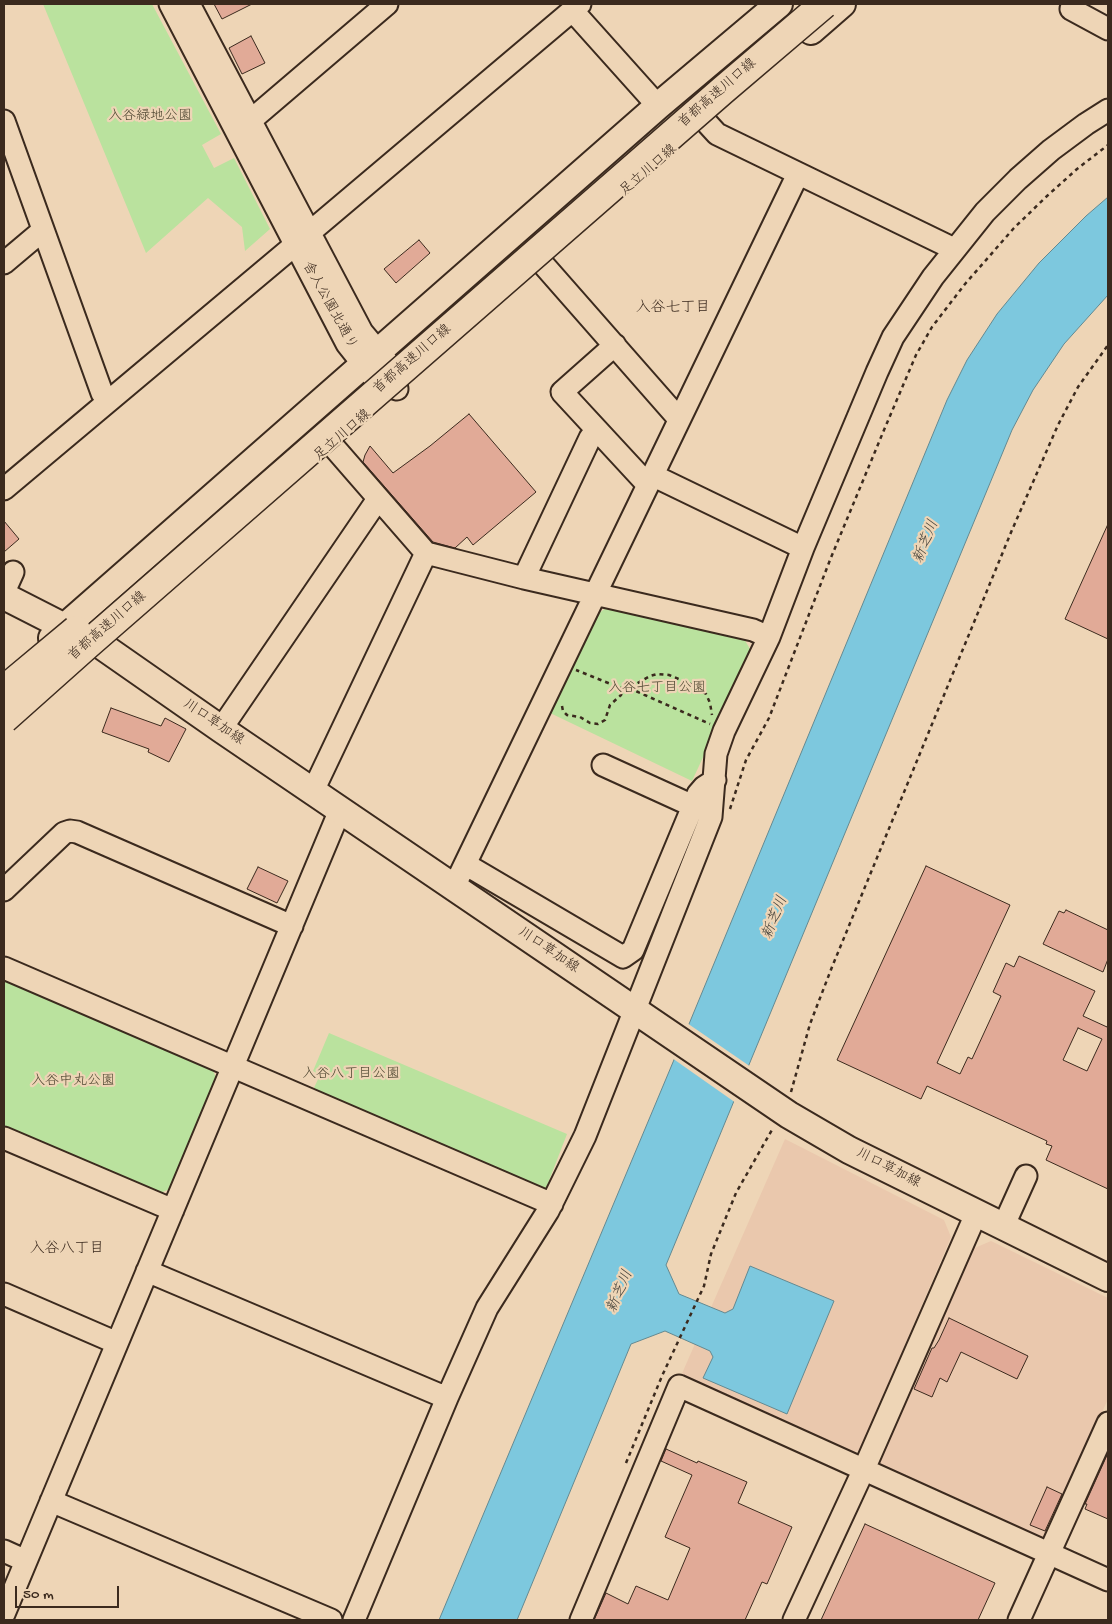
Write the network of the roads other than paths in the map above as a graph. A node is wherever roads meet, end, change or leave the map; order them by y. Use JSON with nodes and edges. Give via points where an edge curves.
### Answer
{"nodes":[{"id":1,"x":170,"y":4,"type":"edge"},
{"id":2,"x":189,"y":4,"type":"edge"},
{"id":3,"x":387,"y":4,"type":"edge"},
{"id":4,"x":779,"y":4,"type":"edge"},
{"id":5,"x":798,"y":4,"type":"edge"},
{"id":6,"x":824,"y":4,"type":"edge"},
{"id":7,"x":842,"y":4,"type":"edge"},
{"id":8,"x":1074,"y":4,"type":"edge"},
{"id":9,"x":576,"y":7,"type":"edge"},
{"id":10,"x":1108,"y":29,"type":"edge"},
{"id":11,"x":658,"y":106,"type":"junction"},
{"id":12,"x":1108,"y":110,"type":"edge"},
{"id":13,"x":4,"y":121,"type":"edge"},
{"id":14,"x":706,"y":122,"type":"junction"},
{"id":15,"x":243,"y":125,"type":"junction"},
{"id":16,"x":798,"y":174,"type":"junction"},
{"id":17,"x":42,"y":231,"type":"junction"},
{"id":18,"x":302,"y":238,"type":"junction"},
{"id":19,"x":954,"y":249,"type":"junction"},
{"id":20,"x":4,"y":263,"type":"edge"},
{"id":21,"x":542,"y":263,"type":"junction"},
{"id":22,"x":615,"y":346,"type":"junction"},
{"id":23,"x":371,"y":359,"type":"junction"},
{"id":24,"x":397,"y":389,"type":"junction"},
{"id":25,"x":108,"y":401,"type":"junction"},
{"id":26,"x":679,"y":419,"type":"junction"},
{"id":27,"x":596,"y":431,"type":"junction"},
{"id":28,"x":332,"y":445,"type":"junction"},
{"id":29,"x":650,"y":480,"type":"junction"},
{"id":30,"x":12,"y":487,"type":"edge"},
{"id":31,"x":378,"y":498,"type":"junction"},
{"id":32,"x":803,"y":548,"type":"junction"},
{"id":33,"x":426,"y":553,"type":"junction"},
{"id":34,"x":524,"y":578,"type":"junction"},
{"id":35,"x":7,"y":587,"type":"edge"},
{"id":36,"x":594,"y":594,"type":"junction"},
{"id":37,"x":65,"y":627,"type":"junction"},
{"id":38,"x":769,"y":637,"type":"junction"},
{"id":39,"x":102,"y":646,"type":"junction"},
{"id":40,"x":4,"y":679,"type":"edge"},
{"id":41,"x":4,"y":690,"type":"edge"},
{"id":42,"x":4,"y":719,"type":"edge"},
{"id":43,"x":221,"y":729,"type":"junction"},
{"id":44,"x":4,"y":733,"type":"edge"},
{"id":45,"x":603,"y":765,"type":"dead end"},
{"id":46,"x":715,"y":780,"type":"junction"},
{"id":47,"x":313,"y":791,"type":"junction"},
{"id":48,"x":693,"y":806,"type":"junction"},
{"id":49,"x":340,"y":810,"type":"junction"},
{"id":50,"x":465,"y":864,"type":"junction"},
{"id":51,"x":454,"y":887,"type":"junction"},
{"id":52,"x":4,"y":890,"type":"edge"},
{"id":53,"x":292,"y":926,"type":"junction"},
{"id":54,"x":4,"y":968,"type":"edge"},
{"id":55,"x":643,"y":1015,"type":"junction"},
{"id":56,"x":233,"y":1067,"type":"junction"},
{"id":57,"x":4,"y":1138,"type":"edge"},
{"id":58,"x":1026,"y":1176,"type":"dead end"},
{"id":59,"x":552,"y":1204,"type":"junction"},
{"id":60,"x":173,"y":1210,"type":"junction"},
{"id":61,"x":976,"y":1214,"type":"junction"},
{"id":62,"x":1003,"y":1227,"type":"junction"},
{"id":63,"x":148,"y":1270,"type":"junction"},
{"id":64,"x":1108,"y":1278,"type":"edge"},
{"id":65,"x":5,"y":1296,"type":"edge"},
{"id":66,"x":117,"y":1343,"type":"junction"},
{"id":67,"x":448,"y":1398,"type":"junction"},
{"id":68,"x":1108,"y":1423,"type":"edge"},
{"id":69,"x":864,"y":1469,"type":"junction"},
{"id":70,"x":51,"y":1501,"type":"junction"},
{"id":71,"x":4,"y":1551,"type":"edge"},
{"id":72,"x":1050,"y":1554,"type":"junction"},
{"id":73,"x":26,"y":1561,"type":"junction"},
{"id":74,"x":1108,"y":1580,"type":"edge"},
{"id":75,"x":4,"y":1614,"type":"edge"},
{"id":76,"x":331,"y":1620,"type":"edge"},
{"id":77,"x":354,"y":1620,"type":"edge"},
{"id":78,"x":581,"y":1620,"type":"edge"},
{"id":79,"x":794,"y":1620,"type":"edge"},
{"id":80,"x":1019,"y":1620,"type":"edge"}],
"edges":[{"from":1,"to":15,"type":"street","name":"舎人公園北通り"},
{"from":2,"to":15,"type":"street","name":"舎人公園北通り"},
{"from":3,"to":15,"type":"street"},
{"from":4,"to":11,"type":"main road"},
{"from":5,"to":41,"type":"highway","name":"首都高速川口線","bridge":true},
{"from":6,"to":42,"type":"highway","name":"首都高速川口線","bridge":true},
{"from":7,"to":14,"type":"main road","name":"足立川口線"},
{"from":8,"to":10,"type":"street","via":[[1071,9]]},
{"from":9,"to":11,"type":"street"},
{"from":9,"to":18,"type":"street"},
{"from":11,"to":23,"type":"main road"},
{"from":12,"to":19,"type":"street","via":[[1072,134],[1018,179]]},
{"from":13,"to":17,"type":"street"},
{"from":14,"to":16,"type":"street","via":[[717,134]]},
{"from":14,"to":21,"type":"main road","name":"足立川口線"},
{"from":15,"to":18,"type":"street","name":"舎人公園北通り"},
{"from":16,"to":19,"type":"street"},
{"from":16,"to":26,"type":"street"},
{"from":17,"to":20,"type":"street"},
{"from":17,"to":25,"type":"street","via":[[102,393]]},
{"from":18,"to":23,"type":"street","name":"舎人公園北通り","via":[[362,332]]},
{"from":18,"to":25,"type":"street"},
{"from":19,"to":32,"type":"street","via":[[893,337]]},
{"from":21,"to":22,"type":"street"},
{"from":21,"to":24,"type":"main road","name":"足立川口線"},
{"from":22,"to":26,"type":"street"},
{"from":22,"to":27,"type":"street","via":[[562,392]]},
{"from":23,"to":24,"type":"street","name":"舎人公園北通り","via":[[393,369]]},
{"from":23,"to":37,"type":"main road"},
{"from":24,"to":28,"type":"main road","name":"足立川口線"},
{"from":25,"to":30,"type":"street"},
{"from":26,"to":29,"type":"street"},
{"from":27,"to":29,"type":"street"},
{"from":27,"to":34,"type":"street"},
{"from":28,"to":31,"type":"street"},
{"from":28,"to":39,"type":"main road","name":"足立川口線"},
{"from":29,"to":32,"type":"street"},
{"from":29,"to":36,"type":"street"},
{"from":31,"to":33,"type":"street"},
{"from":31,"to":43,"type":"street"},
{"from":32,"to":38,"type":"street"},
{"from":33,"to":34,"type":"street"},
{"from":33,"to":47,"type":"street"},
{"from":34,"to":36,"type":"street"},
{"from":35,"to":37,"type":"main road","name":"川口草加線"},
{"from":36,"to":38,"type":"street","via":[[753,630]]},
{"from":36,"to":50,"type":"street"},
{"from":37,"to":39,"type":"main road","name":"川口草加線"},
{"from":37,"to":40,"type":"main road"},
{"from":38,"to":46,"type":"street","via":[[724,731],[716,754]]},
{"from":39,"to":43,"type":"main road","name":"川口草加線"},
{"from":39,"to":44,"type":"main road","name":"足立川口線"},
{"from":43,"to":47,"type":"main road","name":"川口草加線"},
{"from":45,"to":48,"type":"street"},
{"from":46,"to":48,"type":"street","via":[[698,794]]},
{"from":46,"to":55,"type":"street","via":[[711,817]]},
{"from":47,"to":49,"type":"main road","name":"川口草加線"},
{"from":48,"to":50,"type":"street","via":[[633,950],[623,957]]},
{"from":49,"to":51,"type":"main road","name":"川口草加線"},
{"from":49,"to":53,"type":"street"},
{"from":50,"to":51,"type":"street"},
{"from":51,"to":55,"type":"main road","name":"川口草加線"},
{"from":52,"to":53,"type":"street","via":[[64,833],[70,831]]},
{"from":53,"to":56,"type":"street"},
{"from":54,"to":56,"type":"street"},
{"from":55,"to":59,"type":"street"},
{"from":55,"to":61,"type":"main road","name":"川口草加線","via":[[778,1108],[849,1150]]},
{"from":56,"to":59,"type":"street"},
{"from":56,"to":60,"type":"street"},
{"from":57,"to":60,"type":"street"},
{"from":58,"to":62,"type":"street"},
{"from":59,"to":67,"type":"street","via":[[487,1308]]},
{"from":60,"to":63,"type":"street"},
{"from":61,"to":62,"type":"main road","name":"川口草加線"},
{"from":61,"to":69,"type":"street"},
{"from":62,"to":64,"type":"main road","name":"川口草加線"},
{"from":63,"to":66,"type":"street"},
{"from":63,"to":67,"type":"street"},
{"from":65,"to":66,"type":"street"},
{"from":66,"to":70,"type":"street"},
{"from":67,"to":77,"type":"street"},
{"from":68,"to":72,"type":"street"},
{"from":69,"to":72,"type":"street"},
{"from":69,"to":78,"type":"street","via":[[679,1386]]},
{"from":69,"to":79,"type":"street"},
{"from":70,"to":73,"type":"street"},
{"from":70,"to":76,"type":"street"},
{"from":71,"to":73,"type":"street"},
{"from":72,"to":74,"type":"street"},
{"from":72,"to":80,"type":"street"},
{"from":73,"to":75,"type":"street"}]}
